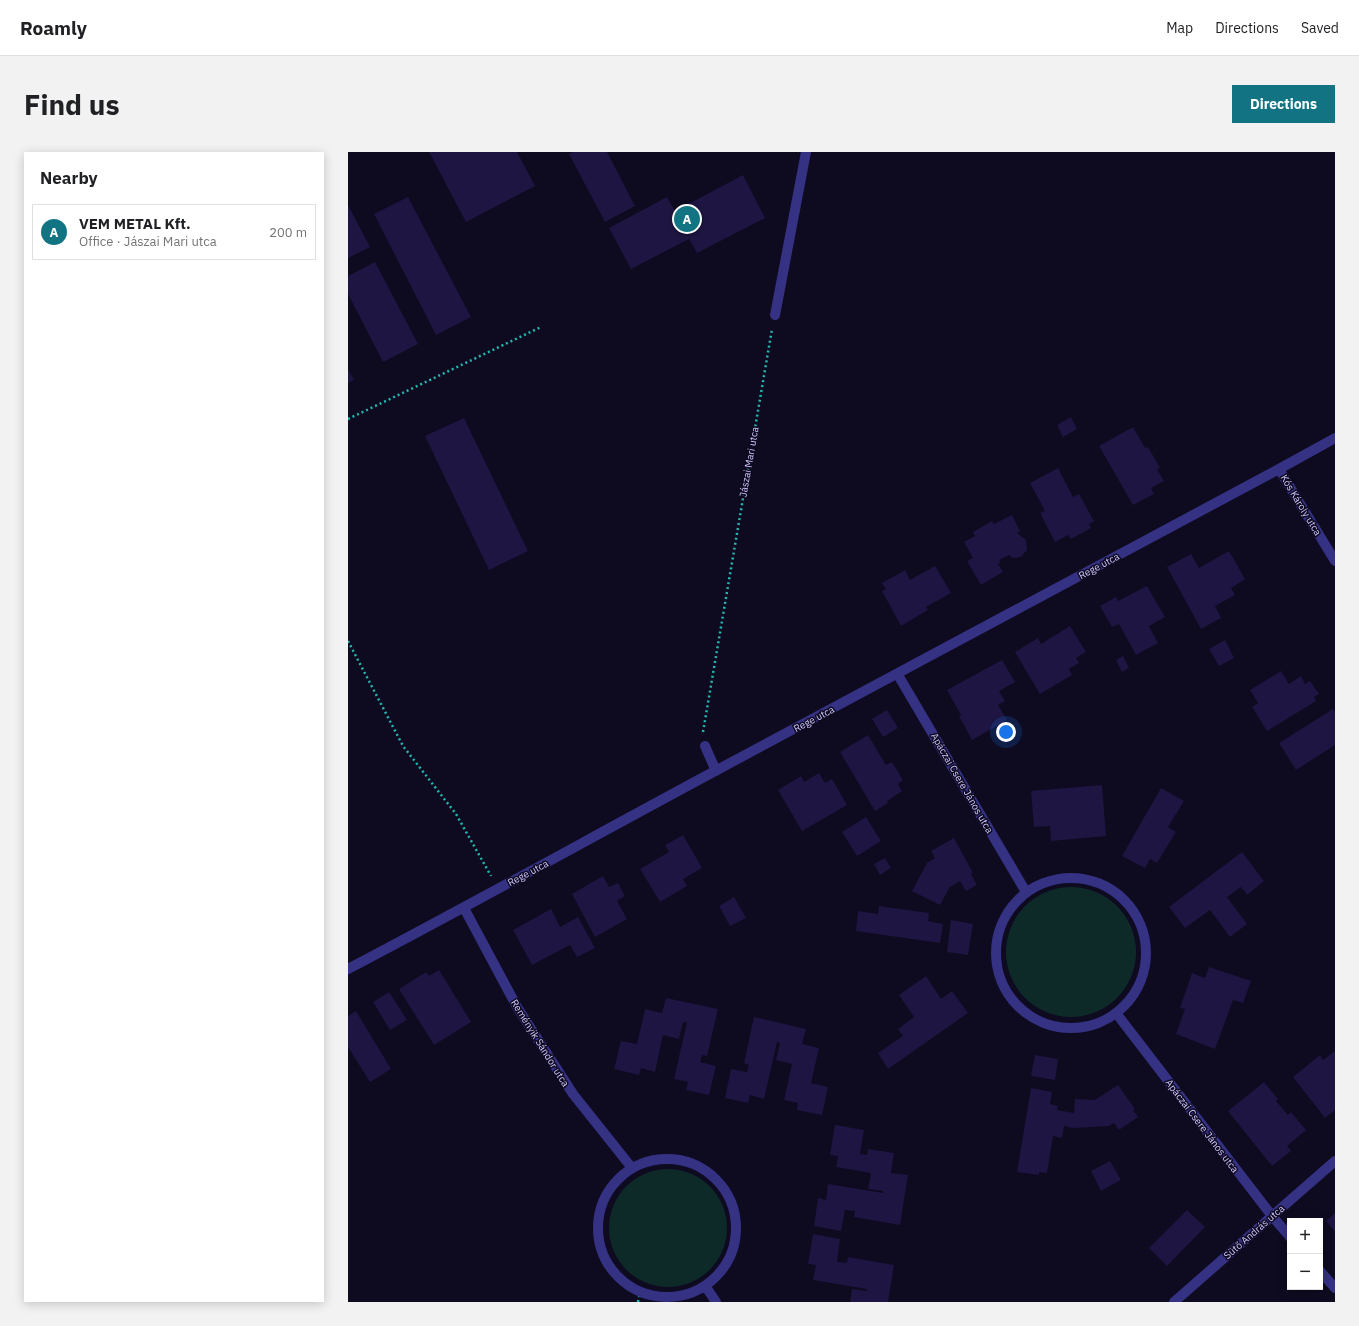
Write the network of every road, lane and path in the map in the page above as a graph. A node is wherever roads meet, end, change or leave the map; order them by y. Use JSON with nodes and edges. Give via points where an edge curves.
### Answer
{"nodes":[{"id":1,"x":806,"y":152,"type":"edge"},
{"id":2,"x":775,"y":315,"type":"joint"},
{"id":3,"x":540,"y":327,"type":"dead end"},
{"id":4,"x":348,"y":420,"type":"edge"},
{"id":5,"x":1335,"y":438,"type":"edge"},
{"id":6,"x":1279,"y":469,"type":"junction"},
{"id":7,"x":1335,"y":561,"type":"edge"},
{"id":8,"x":348,"y":641,"type":"edge"},
{"id":9,"x":898,"y":675,"type":"junction"},
{"id":10,"x":705,"y":746,"type":"joint"},
{"id":11,"x":716,"y":771,"type":"junction"},
{"id":12,"x":498,"y":889,"type":"junction"},
{"id":13,"x":1026,"y":892,"type":"junction"},
{"id":14,"x":464,"y":908,"type":"junction"},
{"id":15,"x":348,"y":969,"type":"edge"},
{"id":16,"x":1116,"y":1013,"type":"junction"},
{"id":17,"x":1335,"y":1161,"type":"edge"},
{"id":18,"x":632,"y":1168,"type":"junction"},
{"id":19,"x":1272,"y":1216,"type":"junction"},
{"id":20,"x":1287,"y":1234,"type":"edge"},
{"id":21,"x":1323,"y":1274,"type":"edge"},
{"id":22,"x":706,"y":1287,"type":"junction"},
{"id":23,"x":1335,"y":1288,"type":"edge"},
{"id":24,"x":639,"y":1297,"type":"edge"},
{"id":25,"x":716,"y":1302,"type":"edge"},
{"id":26,"x":1174,"y":1302,"type":"edge"}],
"edges":[{"from":1,"to":2,"type":"street"},
{"from":2,"to":10,"type":"path","name":"Jászai Mari utca","via":[[703,734]]},
{"from":3,"to":4,"type":"path"},
{"from":5,"to":6,"type":"street","name":"Rege utca"},
{"from":6,"to":7,"type":"street","name":"Kós Károly utca"},
{"from":6,"to":9,"type":"street","name":"Rege utca"},
{"from":8,"to":12,"type":"path","via":[[403,746],[456,814]]},
{"from":9,"to":11,"type":"street","name":"Rege utca"},
{"from":9,"to":13,"type":"street","name":"Apáczai Csere János utca"},
{"from":10,"to":11,"type":"street"},
{"from":11,"to":12,"type":"street","name":"Rege utca"},
{"from":12,"to":14,"type":"street","name":"Rege utca"},
{"from":13,"to":16,"type":"street","via":[[1050,880],[1077,878],[1103,884],[1125,900],[1140,922],[1147,949],[1144,975],[1131,999]]},
{"from":13,"to":16,"type":"street","via":[[1008,911],[998,934],[996,960],[1002,984],[1017,1006],[1038,1021],[1062,1028],[1088,1027]]},
{"from":14,"to":15,"type":"street","name":"Rege utca"},
{"from":14,"to":18,"type":"street","name":"Reményik Sándor utca","via":[[517,1007],[573,1094]]},
{"from":16,"to":19,"type":"street","name":"Apáczai Csere János utca"},
{"from":17,"to":19,"type":"street","name":"Sütő András utca"},
{"from":18,"to":22,"type":"street","via":[[654,1160],[678,1160],[700,1167],[719,1182],[732,1202],[737,1226],[734,1249],[723,1270]]},
{"from":18,"to":24,"type":"street","via":[[613,1184],[601,1206],[597,1230],[602,1254],[615,1275],[635,1290]]},
{"from":19,"to":20,"type":"street","name":"Apáczai Csere János utca"},
{"from":19,"to":26,"type":"street","name":"Sütő András utca"},
{"from":21,"to":23,"type":"street"},
{"from":22,"to":24,"type":"street","via":[[683,1296]]},
{"from":22,"to":25,"type":"street"}]}
